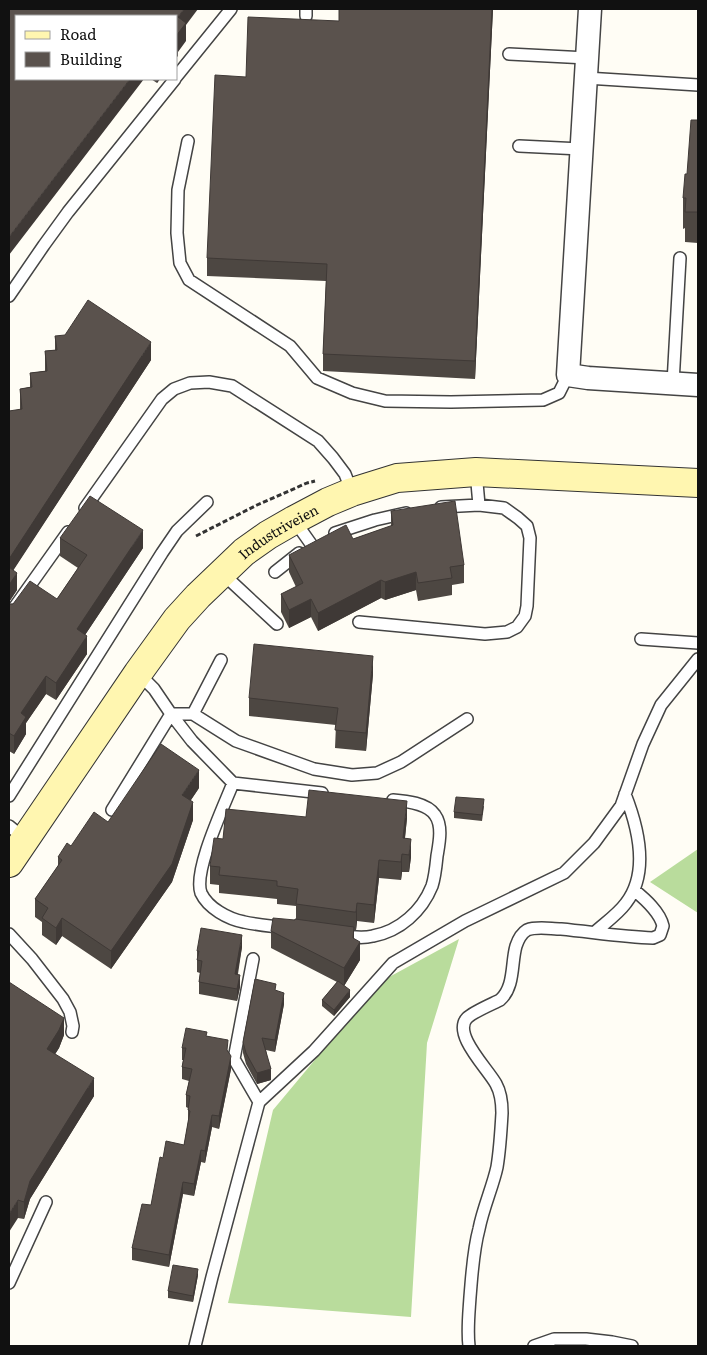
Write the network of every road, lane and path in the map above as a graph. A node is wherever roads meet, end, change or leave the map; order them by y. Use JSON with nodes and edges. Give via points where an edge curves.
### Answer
{"nodes":[{"id":1,"x":231,"y":9,"type":"edge"},
{"id":2,"x":590,"y":9,"type":"edge"},
{"id":3,"x":509,"y":54,"type":"dead end"},
{"id":4,"x":586,"y":68,"type":"junction"},
{"id":5,"x":178,"y":75,"type":"edge"},
{"id":6,"x":174,"y":80,"type":"edge"},
{"id":7,"x":698,"y":85,"type":"edge"},
{"id":8,"x":188,"y":141,"type":"dead end"},
{"id":9,"x":519,"y":146,"type":"dead end"},
{"id":10,"x":582,"y":149,"type":"junction"},
{"id":11,"x":680,"y":258,"type":"dead end"},
{"id":12,"x":9,"y":296,"type":"edge"},
{"id":13,"x":568,"y":375,"type":"junction"},
{"id":14,"x":673,"y":383,"type":"junction"},
{"id":15,"x":698,"y":384,"type":"edge"},
{"id":16,"x":476,"y":472,"type":"junction"},
{"id":17,"x":349,"y":483,"type":"junction"},
{"id":18,"x":698,"y":483,"type":"edge"},
{"id":19,"x":207,"y":502,"type":"dead end"},
{"id":20,"x":478,"y":505,"type":"junction"},
{"id":21,"x":294,"y":520,"type":"junction"},
{"id":22,"x":318,"y":541,"type":"junction"},
{"id":23,"x":162,"y":553,"type":"junction"},
{"id":24,"x":275,"y":572,"type":"dead end"},
{"id":25,"x":222,"y":573,"type":"junction"},
{"id":26,"x":9,"y":615,"type":"edge"},
{"id":27,"x":360,"y":622,"type":"dead end"},
{"id":28,"x":277,"y":624,"type":"dead end"},
{"id":29,"x":641,"y":639,"type":"dead end"},
{"id":30,"x":698,"y":643,"type":"edge"},
{"id":31,"x":698,"y":659,"type":"edge"},
{"id":32,"x":221,"y":660,"type":"dead end"},
{"id":33,"x":138,"y":673,"type":"junction"},
{"id":34,"x":171,"y":714,"type":"junction"},
{"id":35,"x":193,"y":714,"type":"junction"},
{"id":36,"x":466,"y":719,"type":"dead end"},
{"id":37,"x":233,"y":783,"type":"junction"},
{"id":38,"x":335,"y":794,"type":"edge"},
{"id":39,"x":625,"y":794,"type":"junction"},
{"id":40,"x":9,"y":796,"type":"edge"},
{"id":41,"x":384,"y":799,"type":"edge"},
{"id":42,"x":112,"y":810,"type":"dead end"},
{"id":43,"x":17,"y":833,"type":"edge"},
{"id":44,"x":9,"y":863,"type":"edge"},
{"id":45,"x":634,"y":890,"type":"junction"},
{"id":46,"x":298,"y":929,"type":"edge"},
{"id":47,"x":595,"y":932,"type":"junction"},
{"id":48,"x":325,"y":933,"type":"edge"},
{"id":49,"x":9,"y":934,"type":"edge"},
{"id":50,"x":253,"y":958,"type":"dead end"},
{"id":51,"x":72,"y":1032,"type":"dead end"},
{"id":52,"x":260,"y":1102,"type":"junction"},
{"id":53,"x":46,"y":1202,"type":"dead end"},
{"id":54,"x":9,"y":1283,"type":"edge"},
{"id":55,"x":195,"y":1346,"type":"edge"},
{"id":56,"x":469,"y":1346,"type":"edge"},
{"id":57,"x":534,"y":1346,"type":"edge"},
{"id":58,"x":632,"y":1346,"type":"edge"}],
"edges":[{"from":1,"to":5,"type":"lane"},
{"from":2,"to":4,"type":"street"},
{"from":3,"to":4,"type":"lane"},
{"from":4,"to":7,"type":"lane"},
{"from":4,"to":10,"type":"street"},
{"from":6,"to":12,"type":"lane","via":[[64,218]]},
{"from":8,"to":13,"type":"lane","via":[[178,190],[180,264],[189,280],[290,346],[317,378],[352,393],[385,401],[451,402],[543,400],[559,393]]},
{"from":9,"to":10,"type":"lane"},
{"from":10,"to":13,"type":"street"},
{"from":11,"to":14,"type":"lane"},
{"from":13,"to":14,"type":"street"},
{"from":14,"to":15,"type":"street"},
{"from":16,"to":17,"type":"street","name":"Industriveien"},
{"from":16,"to":18,"type":"street","name":"Industriveien"},
{"from":16,"to":20,"type":"lane"},
{"from":17,"to":21,"type":"street","name":"Industriveien","via":[[328,502]]},
{"from":17,"to":23,"type":"path","via":[[307,483]]},
{"from":17,"to":26,"type":"lane","via":[[318,441],[232,386],[209,382],[190,383],[174,389],[162,399]]},
{"from":19,"to":23,"type":"lane","via":[[177,531]]},
{"from":20,"to":22,"type":"lane","via":[[424,509],[375,520]]},
{"from":20,"to":27,"type":"lane","via":[[504,508],[527,526],[530,538],[527,606],[517,627],[507,632],[485,634]]},
{"from":21,"to":22,"type":"lane"},
{"from":21,"to":25,"type":"street","name":"Industriveien","via":[[244,552]]},
{"from":22,"to":24,"type":"lane"},
{"from":23,"to":40,"type":"lane"},
{"from":25,"to":28,"type":"lane"},
{"from":25,"to":33,"type":"street","name":"Industriveien","via":[[177,620]]},
{"from":29,"to":30,"type":"lane"},
{"from":31,"to":39,"type":"lane","via":[[661,705]]},
{"from":32,"to":35,"type":"lane"},
{"from":33,"to":34,"type":"lane"},
{"from":33,"to":43,"type":"street","name":"Industriveien"},
{"from":34,"to":35,"type":"lane"},
{"from":34,"to":37,"type":"lane"},
{"from":34,"to":42,"type":"lane"},
{"from":35,"to":36,"type":"lane","via":[[236,741],[314,769],[352,775],[377,773],[401,762]]},
{"from":37,"to":38,"type":"lane"},
{"from":37,"to":46,"type":"lane","via":[[203,859],[201,892],[209,905],[242,922]]},
{"from":39,"to":45,"type":"lane","via":[[640,852]]},
{"from":39,"to":52,"type":"lane","via":[[594,842],[564,873],[465,921],[393,963],[314,1051]]},
{"from":41,"to":48,"type":"lane","via":[[427,808],[435,815],[439,826],[439,845],[433,884],[415,915],[390,931],[372,937]]},
{"from":43,"to":44,"type":"street","name":"Industriveien"},
{"from":45,"to":47,"type":"lane","via":[[627,902]]},
{"from":45,"to":47,"type":"lane","via":[[662,922],[660,935],[653,938]]},
{"from":47,"to":56,"type":"lane","via":[[534,928],[524,932],[516,946],[511,980],[504,996],[465,1022],[463,1032],[468,1045],[497,1085],[502,1104],[497,1168],[478,1231],[473,1262]]},
{"from":49,"to":51,"type":"lane","via":[[62,999],[70,1012]]},
{"from":50,"to":52,"type":"lane","via":[[234,1059]]},
{"from":52,"to":55,"type":"lane"},
{"from":53,"to":54,"type":"lane"},
{"from":57,"to":58,"type":"lane","via":[[554,1339],[586,1339]]}]}
